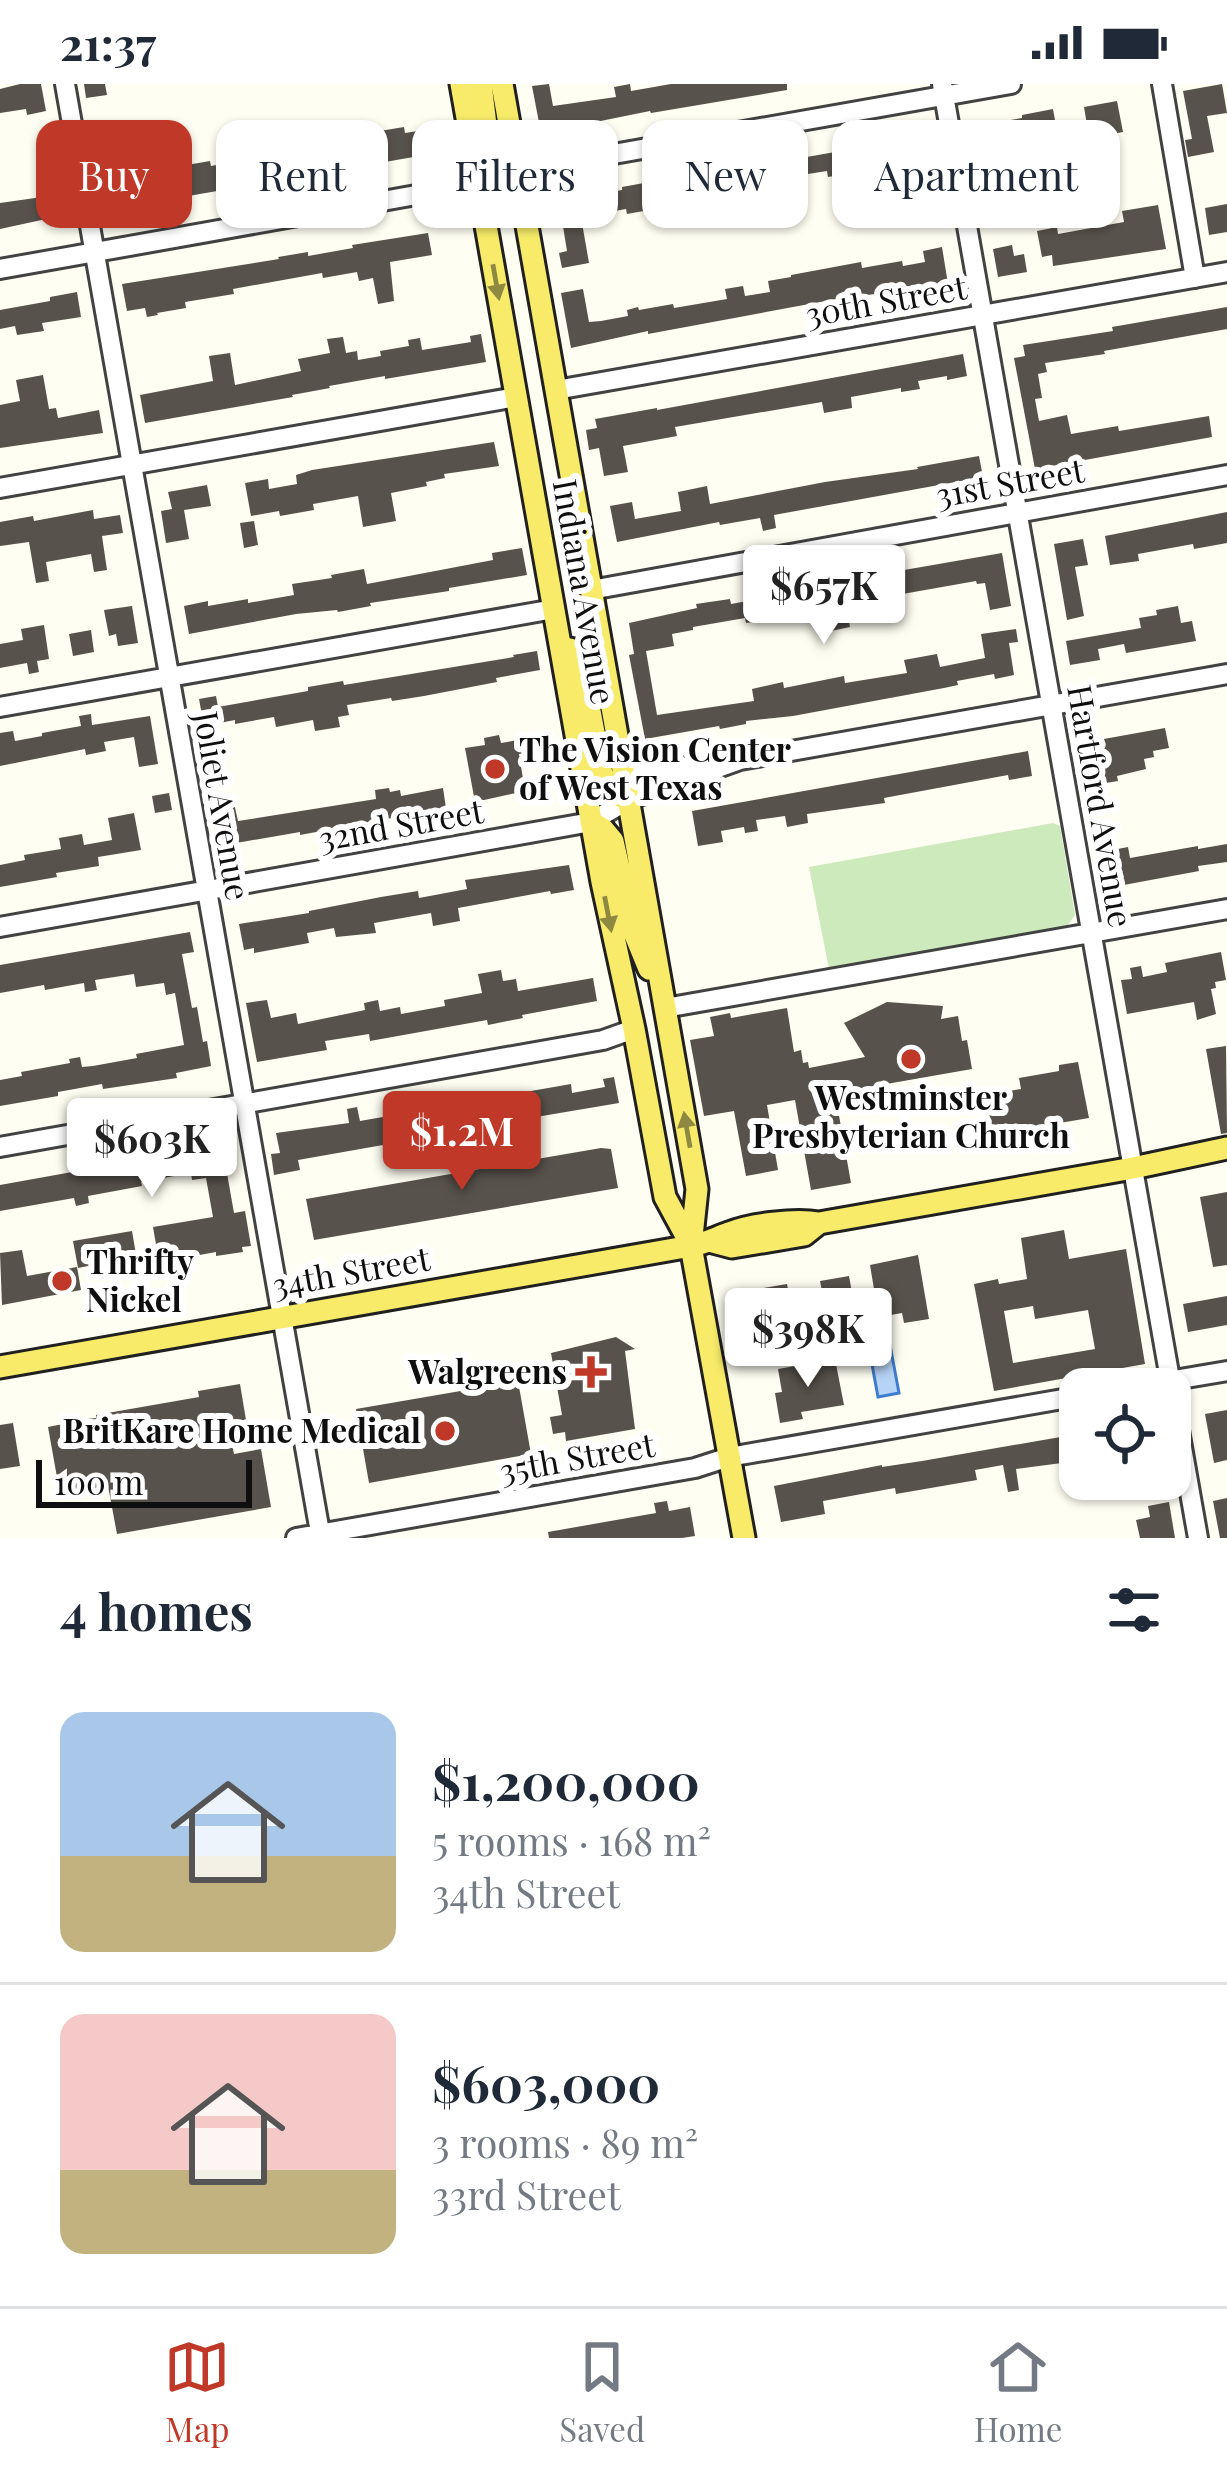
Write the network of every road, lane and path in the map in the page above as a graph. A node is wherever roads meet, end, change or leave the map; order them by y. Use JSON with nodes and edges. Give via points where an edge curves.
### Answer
{"nodes":[{"id":1,"x":65,"y":84,"type":"edge"},
{"id":2,"x":461,"y":84,"type":"edge"},
{"id":3,"x":481,"y":84,"type":"edge"},
{"id":4,"x":502,"y":84,"type":"edge"},
{"id":5,"x":1011,"y":84,"type":"edge"},
{"id":6,"x":1162,"y":84,"type":"edge"},
{"id":7,"x":943,"y":90,"type":"edge"},
{"id":8,"x":467,"y":120,"type":"edge"},
{"id":9,"x":485,"y":120,"type":"edge"},
{"id":10,"x":508,"y":120,"type":"edge"},
{"id":11,"x":618,"y":152,"type":"edge"},
{"id":12,"x":412,"y":196,"type":"edge"},
{"id":13,"x":486,"y":228,"type":"edge"},
{"id":14,"x":527,"y":228,"type":"edge"},
{"id":15,"x":94,"y":252,"type":"junction"},
{"id":16,"x":0,"y":268,"type":"edge"},
{"id":17,"x":1227,"y":272,"type":"edge"},
{"id":18,"x":1195,"y":278,"type":"junction"},
{"id":19,"x":983,"y":315,"type":"junction"},
{"id":20,"x":556,"y":390,"type":"junction"},
{"id":21,"x":516,"y":397,"type":"junction"},
{"id":22,"x":132,"y":465,"type":"junction"},
{"id":23,"x":1227,"y":475,"type":"edge"},
{"id":24,"x":0,"y":488,"type":"edge"},
{"id":25,"x":1018,"y":512,"type":"junction"},
{"id":26,"x":591,"y":590,"type":"junction"},
{"id":27,"x":554,"y":610,"type":"junction"},
{"id":28,"x":1227,"y":674,"type":"edge"},
{"id":29,"x":169,"y":677,"type":"junction"},
{"id":30,"x":1052,"y":705,"type":"junction"},
{"id":31,"x":0,"y":707,"type":"edge"},
{"id":32,"x":620,"y":755,"type":"junction"},
{"id":33,"x":740,"y":760,"type":"junction"},
{"id":34,"x":628,"y":800,"type":"junction"},
{"id":35,"x":591,"y":822,"type":"junction"},
{"id":36,"x":206,"y":890,"type":"junction"},
{"id":37,"x":1227,"y":909,"type":"edge"},
{"id":38,"x":0,"y":927,"type":"edge"},
{"id":39,"x":1091,"y":933,"type":"junction"},
{"id":40,"x":665,"y":1008,"type":"junction"},
{"id":41,"x":634,"y":1029,"type":"junction"},
{"id":42,"x":244,"y":1104,"type":"junction"},
{"id":43,"x":0,"y":1147,"type":"edge"},
{"id":44,"x":1227,"y":1148,"type":"edge"},
{"id":45,"x":1132,"y":1168,"type":"junction"},
{"id":46,"x":702,"y":1244,"type":"junction"},
{"id":47,"x":283,"y":1317,"type":"junction"},
{"id":48,"x":0,"y":1367,"type":"edge"},
{"id":49,"x":1168,"y":1368,"type":"edge"},
{"id":50,"x":1227,"y":1370,"type":"edge"},
{"id":51,"x":1191,"y":1376,"type":"edge"},
{"id":52,"x":1059,"y":1400,"type":"edge"},
{"id":53,"x":729,"y":1457,"type":"junction"},
{"id":54,"x":1191,"y":1498,"type":"edge"},
{"id":55,"x":321,"y":1536,"type":"edge"},
{"id":56,"x":296,"y":1538,"type":"edge"},
{"id":57,"x":744,"y":1538,"type":"edge"},
{"id":58,"x":1198,"y":1538,"type":"edge"}],
"edges":[{"from":1,"to":15,"type":"street","name":"Joliet Avenue"},
{"from":2,"to":8,"type":"main road","name":"Indiana Avenue"},
{"from":3,"to":9,"type":"main road"},
{"from":4,"to":10,"type":"main road","name":"Indiana Avenue"},
{"from":5,"to":7,"type":"street"},
{"from":6,"to":18,"type":"street"},
{"from":7,"to":11,"type":"street"},
{"from":7,"to":19,"type":"street","name":"Hartford Avenue"},
{"from":12,"to":15,"type":"street"},
{"from":13,"to":21,"type":"main road","name":"Indiana Avenue","one_way":true},
{"from":14,"to":20,"type":"main road","name":"Indiana Avenue"},
{"from":15,"to":16,"type":"street"},
{"from":15,"to":22,"type":"street","name":"Joliet Avenue"},
{"from":17,"to":18,"type":"street","name":"30th Street"},
{"from":18,"to":19,"type":"street","name":"30th Street"},
{"from":19,"to":20,"type":"street","name":"30th Street"},
{"from":19,"to":25,"type":"street","name":"Hartford Avenue"},
{"from":20,"to":26,"type":"main road","name":"Indiana Avenue"},
{"from":21,"to":22,"type":"street"},
{"from":21,"to":27,"type":"main road","name":"Indiana Avenue"},
{"from":22,"to":24,"type":"street"},
{"from":22,"to":29,"type":"street","name":"Joliet Avenue"},
{"from":23,"to":25,"type":"street","name":"31st Street"},
{"from":25,"to":26,"type":"street","name":"31st Street"},
{"from":25,"to":30,"type":"street","name":"Hartford Avenue"},
{"from":26,"to":32,"type":"main road","name":"Indiana Avenue"},
{"from":27,"to":29,"type":"street"},
{"from":27,"to":34,"type":"main road","via":[[585,685],[606,785]]},
{"from":27,"to":35,"type":"main road","name":"Indiana Avenue"},
{"from":28,"to":30,"type":"street","name":"32nd Street"},
{"from":29,"to":31,"type":"street"},
{"from":29,"to":36,"type":"street","name":"Joliet Avenue"},
{"from":30,"to":33,"type":"street","name":"32nd Street"},
{"from":30,"to":39,"type":"street","name":"Hartford Avenue"},
{"from":32,"to":33,"type":"street","via":[[644,773]]},
{"from":32,"to":34,"type":"main road","name":"Indiana Avenue"},
{"from":33,"to":34,"type":"street","name":"32nd Street"},
{"from":34,"to":35,"type":"street","name":"32nd Street"},
{"from":34,"to":40,"type":"main road","name":"Indiana Avenue"},
{"from":35,"to":36,"type":"street","name":"32nd Street"},
{"from":35,"to":40,"type":"main road","via":[[613,842],[633,930]]},
{"from":35,"to":41,"type":"main road","name":"Indiana Avenue","one_way":true},
{"from":36,"to":38,"type":"street","name":"32nd Street"},
{"from":36,"to":42,"type":"street","name":"Joliet Avenue"},
{"from":37,"to":39,"type":"street"},
{"from":39,"to":40,"type":"street"},
{"from":39,"to":45,"type":"street","name":"Hartford Avenue"},
{"from":46,"to":40,"type":"main road","name":"Indiana Avenue","one_way":true},
{"from":41,"to":42,"type":"street"},
{"from":41,"to":46,"type":"main road","name":"Indiana Avenue","via":[[665,1197]]},
{"from":42,"to":43,"type":"street"},
{"from":42,"to":47,"type":"street","name":"Joliet Avenue"},
{"from":44,"to":45,"type":"main road","name":"34th Street"},
{"from":45,"to":46,"type":"main road","name":"34th Street","via":[[818,1223],[804,1234],[732,1247]]},
{"from":45,"to":49,"type":"street","name":"Hartford Avenue"},
{"from":46,"to":47,"type":"main road","name":"34th Street"},
{"from":46,"to":53,"type":"main road","name":"Indiana Avenue"},
{"from":47,"to":48,"type":"main road","name":"34th Street"},
{"from":47,"to":55,"type":"street","name":"Joliet Avenue"},
{"from":50,"to":51,"type":"street"},
{"from":52,"to":53,"type":"street","name":"35th Street"},
{"from":53,"to":55,"type":"street","name":"35th Street"},
{"from":53,"to":57,"type":"main road","name":"Indiana Avenue"},
{"from":54,"to":58,"type":"street","name":"Hartford Avenue"},
{"from":55,"to":56,"type":"street","name":"35th Street"}]}
